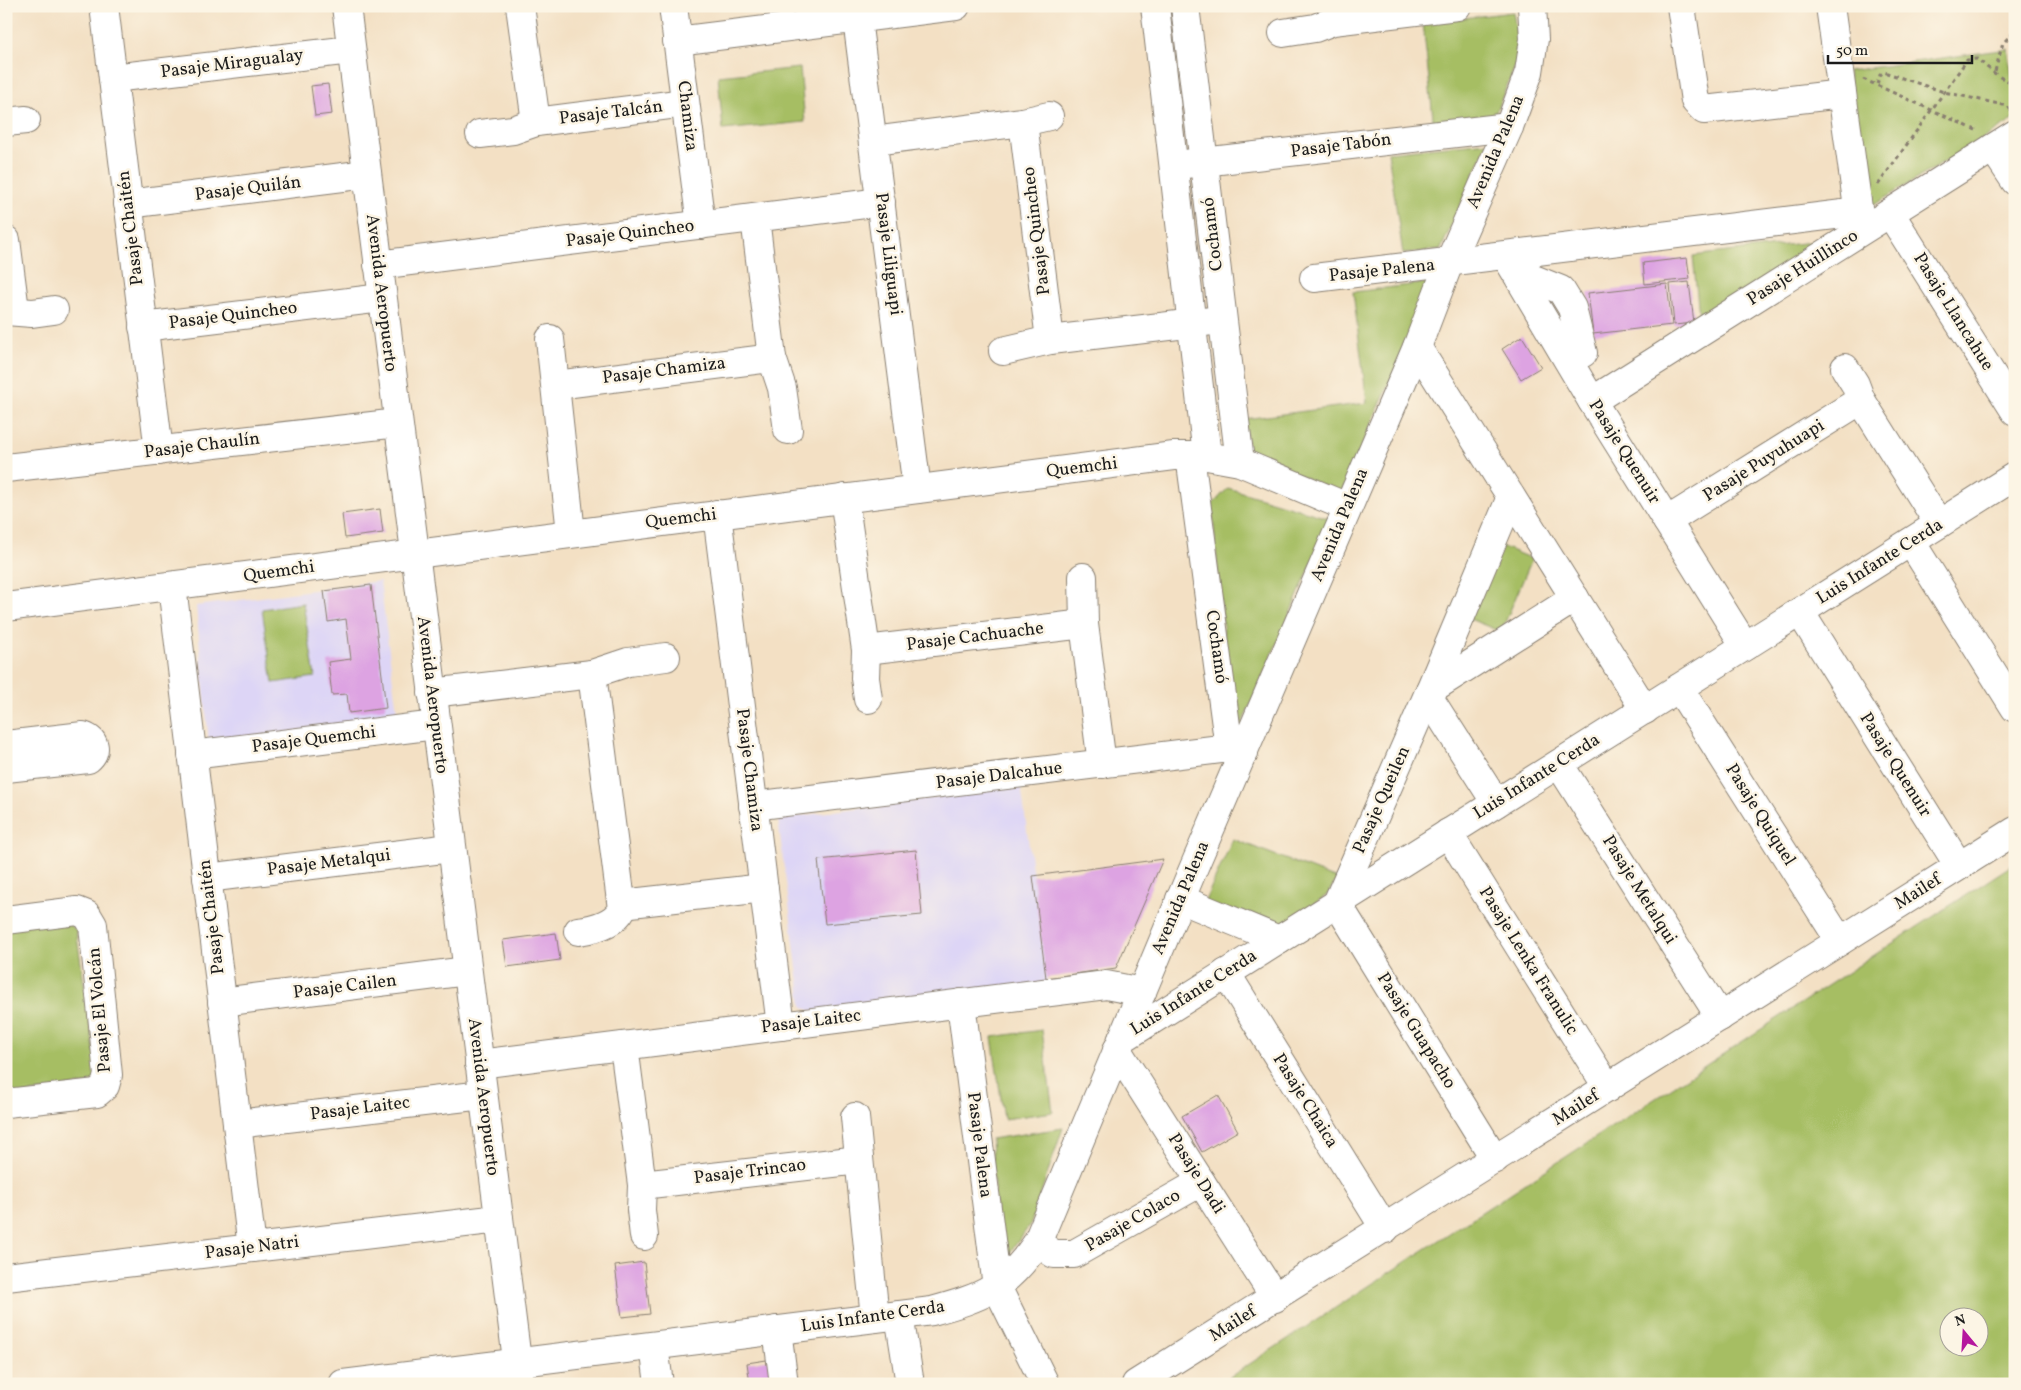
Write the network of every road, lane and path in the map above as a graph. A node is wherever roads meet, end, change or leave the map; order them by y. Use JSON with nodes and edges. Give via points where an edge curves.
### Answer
{"nodes":[{"id":1,"x":104,"y":6,"type":"edge"},
{"id":2,"x":346,"y":6,"type":"edge"},
{"id":3,"x":520,"y":6,"type":"edge"},
{"id":4,"x":673,"y":6,"type":"edge"},
{"id":5,"x":956,"y":6,"type":"edge"},
{"id":6,"x":1155,"y":6,"type":"edge"},
{"id":7,"x":1185,"y":6,"type":"edge"},
{"id":8,"x":1457,"y":6,"type":"edge"},
{"id":9,"x":1532,"y":6,"type":"edge"},
{"id":10,"x":1681,"y":6,"type":"edge"},
{"id":11,"x":1830,"y":6,"type":"edge"},
{"id":12,"x":1332,"y":14,"type":"edge"},
{"id":13,"x":805,"y":16,"type":"edge"},
{"id":14,"x":857,"y":18,"type":"junction"},
{"id":15,"x":2015,"y":31,"type":"edge"},
{"id":16,"x":1283,"y":33,"type":"dead end"},
{"id":17,"x":677,"y":41,"type":"junction"},
{"id":18,"x":351,"y":50,"type":"junction"},
{"id":19,"x":1995,"y":71,"type":"junction"},
{"id":20,"x":113,"y":78,"type":"junction"},
{"id":21,"x":2015,"y":82,"type":"edge"},
{"id":22,"x":1877,"y":84,"type":"junction"},
{"id":23,"x":1850,"y":87,"type":"junction"},
{"id":24,"x":1944,"y":92,"type":"junction"},
{"id":25,"x":685,"y":103,"type":"junction"},
{"id":26,"x":1932,"y":110,"type":"junction"},
{"id":27,"x":536,"y":122,"type":"junction"},
{"id":28,"x":1508,"y":127,"type":"junction"},
{"id":29,"x":480,"y":134,"type":"dead end"},
{"id":30,"x":2001,"y":134,"type":"edge"},
{"id":31,"x":873,"y":141,"type":"junction"},
{"id":32,"x":1204,"y":162,"type":"junction"},
{"id":33,"x":1174,"y":166,"type":"junction"},
{"id":34,"x":367,"y":174,"type":"junction"},
{"id":35,"x":1874,"y":180,"type":"dead end"},
{"id":36,"x":2015,"y":181,"type":"edge"},
{"id":37,"x":881,"y":202,"type":"junction"},
{"id":38,"x":128,"y":204,"type":"junction"},
{"id":39,"x":1890,"y":213,"type":"junction"},
{"id":40,"x":755,"y":218,"type":"junction"},
{"id":41,"x":1860,"y":222,"type":"junction"},
{"id":42,"x":701,"y":225,"type":"junction"},
{"id":43,"x":6,"y":240,"type":"edge"},
{"id":44,"x":1449,"y":263,"type":"junction"},
{"id":45,"x":1511,"y":264,"type":"junction"},
{"id":46,"x":378,"y":265,"type":"junction"},
{"id":47,"x":1314,"y":278,"type":"dead end"},
{"id":48,"x":382,"y":298,"type":"junction"},
{"id":49,"x":54,"y":310,"type":"dead end"},
{"id":50,"x":10,"y":311,"type":"edge"},
{"id":51,"x":1223,"y":319,"type":"junction"},
{"id":52,"x":1193,"y":323,"type":"junction"},
{"id":53,"x":143,"y":327,"type":"junction"},
{"id":54,"x":550,"y":339,"type":"dead end"},
{"id":55,"x":1050,"y":340,"type":"junction"},
{"id":56,"x":1417,"y":347,"type":"junction"},
{"id":57,"x":1003,"y":351,"type":"dead end"},
{"id":58,"x":1583,"y":353,"type":"dead end"},
{"id":59,"x":772,"y":358,"type":"junction"},
{"id":60,"x":1845,"y":368,"type":"dead end"},
{"id":61,"x":556,"y":385,"type":"junction"},
{"id":62,"x":1861,"y":400,"type":"junction"},
{"id":63,"x":1592,"y":401,"type":"junction"},
{"id":64,"x":2015,"y":411,"type":"edge"},
{"id":65,"x":398,"y":423,"type":"junction"},
{"id":66,"x":788,"y":430,"type":"dead end"},
{"id":67,"x":158,"y":450,"type":"junction"},
{"id":68,"x":1199,"y":456,"type":"junction"},
{"id":69,"x":1240,"y":462,"type":"junction"},
{"id":70,"x":6,"y":468,"type":"edge"},
{"id":71,"x":2015,"y":476,"type":"edge"},
{"id":72,"x":917,"y":489,"type":"junction"},
{"id":73,"x":1511,"y":497,"type":"junction"},
{"id":74,"x":844,"y":498,"type":"junction"},
{"id":75,"x":1347,"y":507,"type":"junction"},
{"id":76,"x":717,"y":514,"type":"junction"},
{"id":77,"x":1667,"y":521,"type":"junction"},
{"id":78,"x":1939,"y":524,"type":"junction"},
{"id":79,"x":571,"y":533,"type":"junction"},
{"id":80,"x":1911,"y":542,"type":"junction"},
{"id":81,"x":414,"y":553,"type":"junction"},
{"id":82,"x":1084,"y":577,"type":"dead end"},
{"id":83,"x":172,"y":586,"type":"junction"},
{"id":84,"x":1575,"y":598,"type":"junction"},
{"id":85,"x":6,"y":607,"type":"edge"},
{"id":86,"x":1800,"y":612,"type":"junction"},
{"id":87,"x":1084,"y":624,"type":"junction"},
{"id":88,"x":1746,"y":646,"type":"junction"},
{"id":89,"x":866,"y":650,"type":"junction"},
{"id":90,"x":666,"y":657,"type":"dead end"},
{"id":91,"x":592,"y":674,"type":"junction"},
{"id":92,"x":1679,"y":688,"type":"junction"},
{"id":93,"x":432,"y":693,"type":"junction"},
{"id":94,"x":1429,"y":693,"type":"junction"},
{"id":95,"x":868,"y":698,"type":"dead end"},
{"id":96,"x":2015,"y":708,"type":"edge"},
{"id":97,"x":1645,"y":710,"type":"junction"},
{"id":98,"x":436,"y":725,"type":"junction"},
{"id":99,"x":6,"y":745,"type":"edge"},
{"id":100,"x":1237,"y":750,"type":"junction"},
{"id":101,"x":192,"y":755,"type":"junction"},
{"id":102,"x":1102,"y":764,"type":"junction"},
{"id":103,"x":1559,"y":764,"type":"junction"},
{"id":104,"x":6,"y":768,"type":"edge"},
{"id":105,"x":1496,"y":803,"type":"junction"},
{"id":106,"x":753,"y":806,"type":"junction"},
{"id":107,"x":2015,"y":831,"type":"edge"},
{"id":108,"x":1448,"y":834,"type":"junction"},
{"id":109,"x":451,"y":848,"type":"junction"},
{"id":110,"x":1959,"y":866,"type":"junction"},
{"id":111,"x":207,"y":878,"type":"junction"},
{"id":112,"x":764,"y":888,"type":"junction"},
{"id":113,"x":1180,"y":899,"type":"junction"},
{"id":114,"x":622,"y":904,"type":"junction"},
{"id":115,"x":1337,"y":904,"type":"junction"},
{"id":116,"x":6,"y":920,"type":"edge"},
{"id":117,"x":578,"y":930,"type":"dead end"},
{"id":118,"x":1279,"y":940,"type":"junction"},
{"id":119,"x":1840,"y":941,"type":"junction"},
{"id":120,"x":467,"y":971,"type":"junction"},
{"id":121,"x":1226,"y":973,"type":"junction"},
{"id":122,"x":1142,"y":992,"type":"junction"},
{"id":123,"x":222,"y":1002,"type":"junction"},
{"id":124,"x":962,"y":1003,"type":"junction"},
{"id":125,"x":1720,"y":1018,"type":"junction"},
{"id":126,"x":781,"y":1026,"type":"junction"},
{"id":127,"x":1120,"y":1045,"type":"junction"},
{"id":128,"x":624,"y":1046,"type":"junction"},
{"id":129,"x":479,"y":1064,"type":"junction"},
{"id":130,"x":1608,"y":1088,"type":"junction"},
{"id":131,"x":483,"y":1095,"type":"junction"},
{"id":132,"x":6,"y":1103,"type":"edge"},
{"id":133,"x":855,"y":1116,"type":"dead end"},
{"id":134,"x":237,"y":1124,"type":"junction"},
{"id":135,"x":1495,"y":1159,"type":"junction"},
{"id":136,"x":859,"y":1160,"type":"junction"},
{"id":137,"x":1201,"y":1182,"type":"junction"},
{"id":138,"x":642,"y":1185,"type":"junction"},
{"id":139,"x":499,"y":1219,"type":"junction"},
{"id":140,"x":1385,"y":1229,"type":"junction"},
{"id":141,"x":644,"y":1236,"type":"dead end"},
{"id":142,"x":1036,"y":1244,"type":"junction"},
{"id":143,"x":252,"y":1248,"type":"junction"},
{"id":144,"x":6,"y":1277,"type":"edge"},
{"id":145,"x":997,"y":1287,"type":"junction"},
{"id":146,"x":1275,"y":1298,"type":"junction"},
{"id":147,"x":887,"y":1317,"type":"junction"},
{"id":148,"x":777,"y":1330,"type":"junction"},
{"id":149,"x":654,"y":1346,"type":"junction"},
{"id":150,"x":518,"y":1373,"type":"edge"},
{"id":151,"x":343,"y":1384,"type":"edge"},
{"id":152,"x":659,"y":1384,"type":"edge"},
{"id":153,"x":784,"y":1384,"type":"edge"},
{"id":154,"x":910,"y":1384,"type":"edge"},
{"id":155,"x":1044,"y":1384,"type":"edge"},
{"id":156,"x":1136,"y":1384,"type":"edge"}],
"edges":[{"from":1,"to":20,"type":"street","name":"Pasaje Chaitén"},
{"from":2,"to":18,"type":"street","name":"Avenida Aeropuerto"},
{"from":3,"to":27,"type":"street","name":"Pasaje Talcán"},
{"from":4,"to":17,"type":"street","name":"Chamiza"},
{"from":5,"to":14,"type":"street"},
{"from":6,"to":33,"type":"street","name":"Cochamó"},
{"from":7,"to":32,"type":"street","name":"Cochamó"},
{"from":8,"to":12,"type":"street"},
{"from":9,"to":28,"type":"street","name":"Avenida Palena","via":[[1532,61]]},
{"from":10,"to":23,"type":"street","via":[[1695,101],[1704,110]]},
{"from":11,"to":23,"type":"street"},
{"from":12,"to":16,"type":"street","via":[[1315,28]]},
{"from":13,"to":14,"type":"street"},
{"from":13,"to":17,"type":"street"},
{"from":14,"to":31,"type":"street","name":"Pasaje Liliguapi"},
{"from":15,"to":19,"type":"path","via":[[2003,43]]},
{"from":17,"to":25,"type":"street","name":"Chamiza"},
{"from":18,"to":20,"type":"street","name":"Pasaje Miragualay"},
{"from":18,"to":34,"type":"street","name":"Avenida Aeropuerto"},
{"from":19,"to":21,"type":"path","via":[[2008,82]]},
{"from":19,"to":24,"type":"path","via":[[1977,59],[1967,60]]},
{"from":20,"to":38,"type":"street","name":"Pasaje Chaitén"},
{"from":22,"to":23,"type":"path","via":[[1861,79]]},
{"from":22,"to":24,"type":"path","via":[[1884,72]]},
{"from":22,"to":26,"type":"path"},
{"from":23,"to":41,"type":"street"},
{"from":24,"to":26,"type":"path"},
{"from":24,"to":30,"type":"path","via":[[2008,106],[2013,114]]},
{"from":25,"to":27,"type":"street","name":"Pasaje Talcán"},
{"from":25,"to":42,"type":"street","name":"Chamiza"},
{"from":26,"to":30,"type":"path"},
{"from":26,"to":35,"type":"path","via":[[1875,189]]},
{"from":27,"to":29,"type":"street","name":"Pasaje Talcán","via":[[513,130]]},
{"from":28,"to":32,"type":"street","name":"Pasaje Tabón"},
{"from":28,"to":44,"type":"street","name":"Avenida Palena"},
{"from":30,"to":36,"type":"street"},
{"from":30,"to":39,"type":"street","name":"Pasaje Huillinco"},
{"from":31,"to":37,"type":"street","name":"Pasaje Liliguapi"},
{"from":31,"to":55,"type":"street","name":"Pasaje Quincheo","via":[[1036,119]]},
{"from":32,"to":33,"type":"street","name":"Pasaje Tabón"},
{"from":32,"to":51,"type":"street","name":"Cochamó"},
{"from":33,"to":52,"type":"street","name":"Cochamó"},
{"from":34,"to":38,"type":"street","name":"Pasaje Quilán"},
{"from":34,"to":46,"type":"street","name":"Avenida Aeropuerto"},
{"from":37,"to":40,"type":"street","name":"Pasaje Quincheo"},
{"from":37,"to":72,"type":"street","name":"Pasaje Liliguapi"},
{"from":38,"to":53,"type":"street","name":"Pasaje Chaitén"},
{"from":39,"to":41,"type":"street","name":"Pasaje Huillinco"},
{"from":39,"to":64,"type":"street","name":"Pasaje Llancahue"},
{"from":40,"to":42,"type":"street","name":"Pasaje Quincheo"},
{"from":40,"to":59,"type":"street"},
{"from":41,"to":45,"type":"street","name":"Pasaje Huillinco"},
{"from":41,"to":63,"type":"street","name":"Pasaje Huillinco"},
{"from":42,"to":46,"type":"street","name":"Pasaje Quincheo"},
{"from":43,"to":50,"type":"street"},
{"from":44,"to":45,"type":"street","name":"Pasaje Huillinco"},
{"from":44,"to":47,"type":"street","name":"Pasaje Palena"},
{"from":44,"to":56,"type":"street","name":"Avenida Palena"},
{"from":45,"to":58,"type":"street","via":[[1561,290],[1572,308]]},
{"from":45,"to":63,"type":"street","name":"Pasaje Quenuir"},
{"from":46,"to":48,"type":"street","name":"Avenida Aeropuerto"},
{"from":48,"to":53,"type":"street","name":"Pasaje Quincheo"},
{"from":48,"to":65,"type":"street","name":"Avenida Aeropuerto"},
{"from":49,"to":50,"type":"street"},
{"from":51,"to":52,"type":"street"},
{"from":51,"to":69,"type":"street","name":"Cochamó"},
{"from":52,"to":55,"type":"street"},
{"from":52,"to":68,"type":"street","name":"Cochamó"},
{"from":53,"to":67,"type":"street","name":"Pasaje Chaitén"},
{"from":54,"to":61,"type":"street"},
{"from":55,"to":57,"type":"street"},
{"from":56,"to":73,"type":"street"},
{"from":56,"to":75,"type":"street","name":"Avenida Palena"},
{"from":59,"to":61,"type":"street","name":"Pasaje Chamiza"},
{"from":59,"to":66,"type":"street","via":[[782,388]]},
{"from":60,"to":62,"type":"street"},
{"from":61,"to":79,"type":"street"},
{"from":62,"to":77,"type":"street","name":"Pasaje Puyuhuapi"},
{"from":62,"to":78,"type":"street"},
{"from":63,"to":77,"type":"street","name":"Pasaje Quenuir"},
{"from":65,"to":67,"type":"street","name":"Pasaje Chaulín"},
{"from":65,"to":81,"type":"street","name":"Avenida Aeropuerto"},
{"from":67,"to":70,"type":"street","name":"Pasaje Chaulín"},
{"from":68,"to":69,"type":"street","name":"Quemchi"},
{"from":68,"to":72,"type":"street","name":"Quemchi","via":[[1166,457]]},
{"from":68,"to":100,"type":"street","name":"Cochamó"},
{"from":69,"to":75,"type":"street","name":"Quemchi"},
{"from":71,"to":78,"type":"street","name":"Luis Infante Cerda"},
{"from":72,"to":74,"type":"street","name":"Quemchi"},
{"from":73,"to":84,"type":"street"},
{"from":73,"to":94,"type":"street","name":"Pasaje Queilen"},
{"from":74,"to":76,"type":"street","name":"Quemchi"},
{"from":74,"to":89,"type":"street"},
{"from":75,"to":100,"type":"street","name":"Avenida Palena"},
{"from":76,"to":79,"type":"street","name":"Quemchi"},
{"from":76,"to":106,"type":"street","name":"Pasaje Chamiza"},
{"from":77,"to":88,"type":"street","name":"Pasaje Quenuir"},
{"from":78,"to":80,"type":"street","name":"Luis Infante Cerda"},
{"from":79,"to":81,"type":"street","name":"Quemchi"},
{"from":80,"to":86,"type":"street","name":"Luis Infante Cerda"},
{"from":80,"to":96,"type":"street"},
{"from":81,"to":83,"type":"street","name":"Quemchi"},
{"from":81,"to":93,"type":"street","name":"Avenida Aeropuerto"},
{"from":82,"to":87,"type":"street"},
{"from":83,"to":85,"type":"street","name":"Quemchi"},
{"from":83,"to":101,"type":"street","name":"Pasaje Chaitén"},
{"from":84,"to":94,"type":"street"},
{"from":84,"to":97,"type":"street"},
{"from":86,"to":88,"type":"street","name":"Luis Infante Cerda"},
{"from":86,"to":110,"type":"street","name":"Pasaje Quenuir"},
{"from":87,"to":89,"type":"street","name":"Pasaje Cachuache"},
{"from":87,"to":102,"type":"street"},
{"from":88,"to":92,"type":"street","name":"Luis Infante Cerda"},
{"from":89,"to":95,"type":"street"},
{"from":90,"to":91,"type":"street","via":[[628,662]]},
{"from":91,"to":93,"type":"street"},
{"from":91,"to":114,"type":"street"},
{"from":92,"to":97,"type":"street","name":"Luis Infante Cerda"},
{"from":92,"to":119,"type":"street","name":"Pasaje Quiquel"},
{"from":93,"to":98,"type":"street","name":"Avenida Aeropuerto"},
{"from":94,"to":105,"type":"street"},
{"from":94,"to":115,"type":"street","name":"Pasaje Queilen"},
{"from":97,"to":103,"type":"street","name":"Luis Infante Cerda"},
{"from":98,"to":101,"type":"street","name":"Pasaje Quemchi"},
{"from":98,"to":109,"type":"street","name":"Avenida Aeropuerto"},
{"from":99,"to":104,"type":"street","via":[[83,736],[90,740],[94,752],[88,759]]},
{"from":100,"to":102,"type":"street","name":"Pasaje Dalcahue"},
{"from":100,"to":113,"type":"street","name":"Avenida Palena"},
{"from":101,"to":111,"type":"street","name":"Pasaje Chaitén"},
{"from":102,"to":106,"type":"street","name":"Pasaje Dalcahue"},
{"from":103,"to":105,"type":"street","name":"Luis Infante Cerda"},
{"from":103,"to":125,"type":"street","name":"Pasaje Metalqui"},
{"from":105,"to":108,"type":"street","name":"Luis Infante Cerda"},
{"from":106,"to":112,"type":"street","name":"Pasaje Chamiza"},
{"from":107,"to":110,"type":"street","name":"Mailef"},
{"from":108,"to":115,"type":"street","name":"Luis Infante Cerda"},
{"from":108,"to":130,"type":"street","name":"Pasaje Lenka Franulic"},
{"from":109,"to":111,"type":"street","name":"Pasaje Metalqui"},
{"from":109,"to":120,"type":"street","name":"Avenida Aeropuerto"},
{"from":110,"to":119,"type":"street","name":"Mailef"},
{"from":111,"to":123,"type":"street","name":"Pasaje Chaitén"},
{"from":112,"to":114,"type":"street"},
{"from":112,"to":126,"type":"street","name":"Pasaje Chamiza"},
{"from":113,"to":118,"type":"street"},
{"from":113,"to":122,"type":"street","name":"Avenida Palena"},
{"from":114,"to":117,"type":"street","via":[[616,917],[596,928]]},
{"from":115,"to":118,"type":"street","name":"Luis Infante Cerda"},
{"from":115,"to":135,"type":"street","name":"Pasaje Guapacho"},
{"from":116,"to":132,"type":"street","name":"Pasaje El Volcán","via":[[76,911],[87,915],[93,925],[108,1075],[105,1086],[97,1093]]},
{"from":118,"to":121,"type":"street","name":"Luis Infante Cerda"},
{"from":119,"to":125,"type":"street","name":"Mailef"},
{"from":120,"to":123,"type":"street","name":"Pasaje Cailen"},
{"from":120,"to":129,"type":"street","name":"Avenida Aeropuerto"},
{"from":121,"to":127,"type":"street","name":"Luis Infante Cerda"},
{"from":121,"to":140,"type":"street","name":"Pasaje Chaica"},
{"from":122,"to":124,"type":"street","name":"Pasaje Laitec","via":[[1106,985]]},
{"from":122,"to":127,"type":"street","name":"Avenida Palena"},
{"from":123,"to":134,"type":"street","name":"Pasaje Chaitén"},
{"from":124,"to":126,"type":"street","name":"Pasaje Laitec"},
{"from":124,"to":145,"type":"street","name":"Pasaje Palena"},
{"from":125,"to":130,"type":"street","name":"Mailef"},
{"from":126,"to":128,"type":"street","name":"Pasaje Laitec"},
{"from":127,"to":137,"type":"street","name":"Pasaje Dadi"},
{"from":127,"to":142,"type":"street","name":"Luis Infante Cerda"},
{"from":128,"to":129,"type":"street","name":"Pasaje Laitec"},
{"from":128,"to":138,"type":"street"},
{"from":129,"to":131,"type":"street","name":"Avenida Aeropuerto"},
{"from":130,"to":135,"type":"street","name":"Mailef"},
{"from":131,"to":134,"type":"street","name":"Pasaje Laitec"},
{"from":131,"to":139,"type":"street","name":"Avenida Aeropuerto"},
{"from":133,"to":136,"type":"street"},
{"from":134,"to":143,"type":"street","name":"Pasaje Chaitén"},
{"from":135,"to":140,"type":"street","name":"Mailef"},
{"from":136,"to":138,"type":"street","name":"Pasaje Trincao"},
{"from":136,"to":147,"type":"street"},
{"from":137,"to":142,"type":"street","name":"Pasaje Colaco","via":[[1080,1252],[1060,1256]]},
{"from":137,"to":146,"type":"street","name":"Pasaje Dadi"},
{"from":138,"to":141,"type":"street"},
{"from":139,"to":143,"type":"street","name":"Pasaje Natri"},
{"from":139,"to":150,"type":"street","name":"Avenida Aeropuerto"},
{"from":140,"to":146,"type":"street","name":"Mailef"},
{"from":142,"to":145,"type":"street","name":"Luis Infante Cerda","via":[[1016,1270]]},
{"from":143,"to":144,"type":"street","name":"Pasaje Natri"},
{"from":145,"to":147,"type":"street","name":"Luis Infante Cerda","via":[[979,1297],[932,1311]]},
{"from":145,"to":155,"type":"street","name":"Pasaje Palena"},
{"from":146,"to":156,"type":"street","name":"Mailef"},
{"from":147,"to":148,"type":"street","name":"Luis Infante Cerda"},
{"from":147,"to":154,"type":"street"},
{"from":148,"to":149,"type":"street","name":"Luis Infante Cerda"},
{"from":148,"to":153,"type":"street"},
{"from":149,"to":150,"type":"street","name":"Luis Infante Cerda"},
{"from":149,"to":152,"type":"street"},
{"from":150,"to":151,"type":"street","name":"Luis Infante Cerda"}]}
